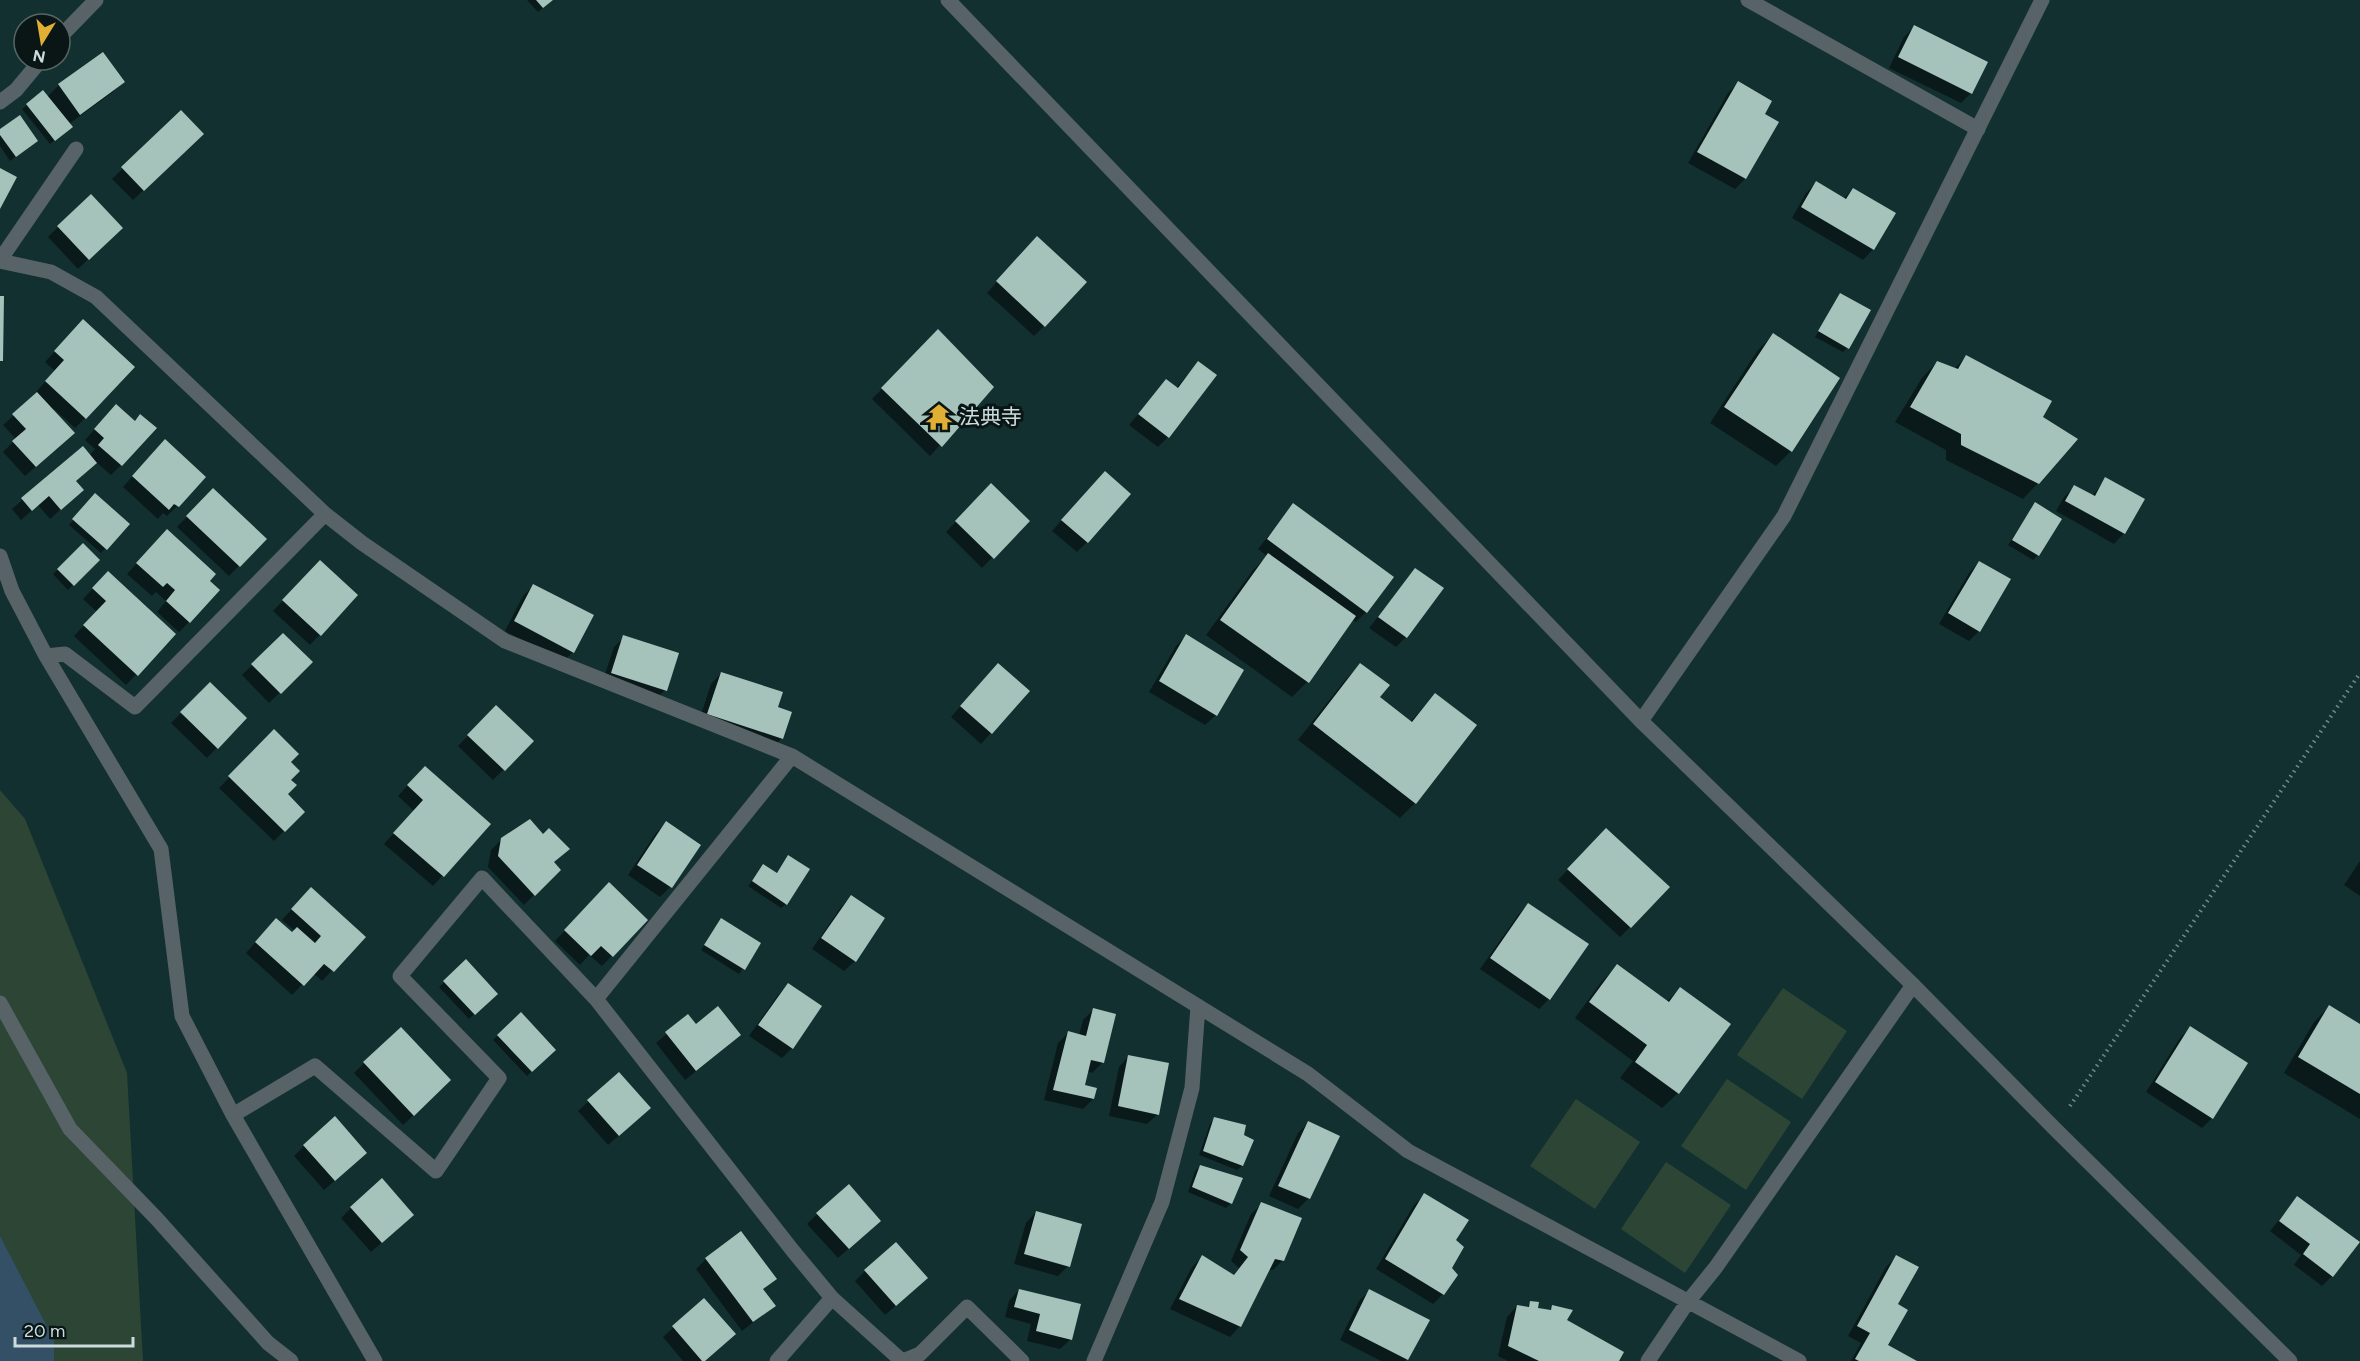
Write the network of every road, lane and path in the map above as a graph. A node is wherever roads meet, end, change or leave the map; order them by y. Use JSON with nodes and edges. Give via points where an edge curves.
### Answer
{"nodes":[{"id":1,"x":96,"y":0,"type":"edge"},
{"id":2,"x":948,"y":0,"type":"edge"},
{"id":3,"x":1748,"y":0,"type":"edge"},
{"id":4,"x":2042,"y":0,"type":"edge"},
{"id":5,"x":72,"y":25,"type":"edge"},
{"id":6,"x":31,"y":72,"type":"edge"},
{"id":7,"x":0,"y":102,"type":"edge"},
{"id":8,"x":1978,"y":129,"type":"junction"},
{"id":9,"x":76,"y":149,"type":"dead end"},
{"id":10,"x":0,"y":261,"type":"edge"},
{"id":11,"x":325,"y":514,"type":"junction"},
{"id":12,"x":0,"y":556,"type":"edge"},
{"id":13,"x":46,"y":656,"type":"junction"},
{"id":14,"x":2360,"y":673,"type":"edge"},
{"id":15,"x":1641,"y":721,"type":"junction"},
{"id":16,"x":792,"y":756,"type":"junction"},
{"id":17,"x":1913,"y":986,"type":"junction"},
{"id":18,"x":596,"y":999,"type":"junction"},
{"id":19,"x":0,"y":1003,"type":"edge"},
{"id":20,"x":1198,"y":1006,"type":"junction"},
{"id":21,"x":233,"y":1115,"type":"junction"},
{"id":22,"x":2055,"y":1129,"type":"junction"},
{"id":23,"x":832,"y":1298,"type":"junction"},
{"id":24,"x":1687,"y":1303,"type":"junction"},
{"id":25,"x":291,"y":1361,"type":"edge"},
{"id":26,"x":375,"y":1361,"type":"edge"},
{"id":27,"x":777,"y":1361,"type":"edge"},
{"id":28,"x":902,"y":1361,"type":"edge"},
{"id":29,"x":1022,"y":1361,"type":"edge"},
{"id":30,"x":1094,"y":1361,"type":"edge"},
{"id":31,"x":1648,"y":1361,"type":"edge"},
{"id":32,"x":1799,"y":1361,"type":"edge"},
{"id":33,"x":2290,"y":1361,"type":"edge"}],
"edges":[{"from":1,"to":5,"type":"street"},
{"from":2,"to":15,"type":"street"},
{"from":3,"to":8,"type":"street"},
{"from":4,"to":8,"type":"street"},
{"from":6,"to":7,"type":"street"},
{"from":8,"to":15,"type":"street","via":[[1784,516]]},
{"from":9,"to":10,"type":"street"},
{"from":10,"to":11,"type":"street","via":[[51,272],[96,297]]},
{"from":11,"to":13,"type":"street","via":[[135,707],[65,654]]},
{"from":11,"to":16,"type":"street","via":[[505,641]]},
{"from":12,"to":13,"type":"street","via":[[12,591]]},
{"from":13,"to":21,"type":"street","via":[[161,849],[183,1016]]},
{"from":14,"to":22,"type":"path"},
{"from":15,"to":17,"type":"street"},
{"from":16,"to":18,"type":"street"},
{"from":16,"to":20,"type":"street"},
{"from":17,"to":22,"type":"street"},
{"from":17,"to":24,"type":"street"},
{"from":18,"to":21,"type":"street","via":[[482,878],[400,976],[499,1078],[436,1171],[315,1066]]},
{"from":18,"to":23,"type":"street"},
{"from":19,"to":25,"type":"street","via":[[70,1129],[268,1343]]},
{"from":20,"to":24,"type":"street","via":[[1308,1074],[1408,1151]]},
{"from":20,"to":30,"type":"street","via":[[1192,1088],[1162,1202]]},
{"from":21,"to":26,"type":"street"},
{"from":22,"to":33,"type":"street"},
{"from":23,"to":27,"type":"street"},
{"from":23,"to":28,"type":"street"},
{"from":24,"to":31,"type":"street"},
{"from":24,"to":32,"type":"street"},
{"from":28,"to":29,"type":"street","via":[[920,1354],[967,1307]]}]}
